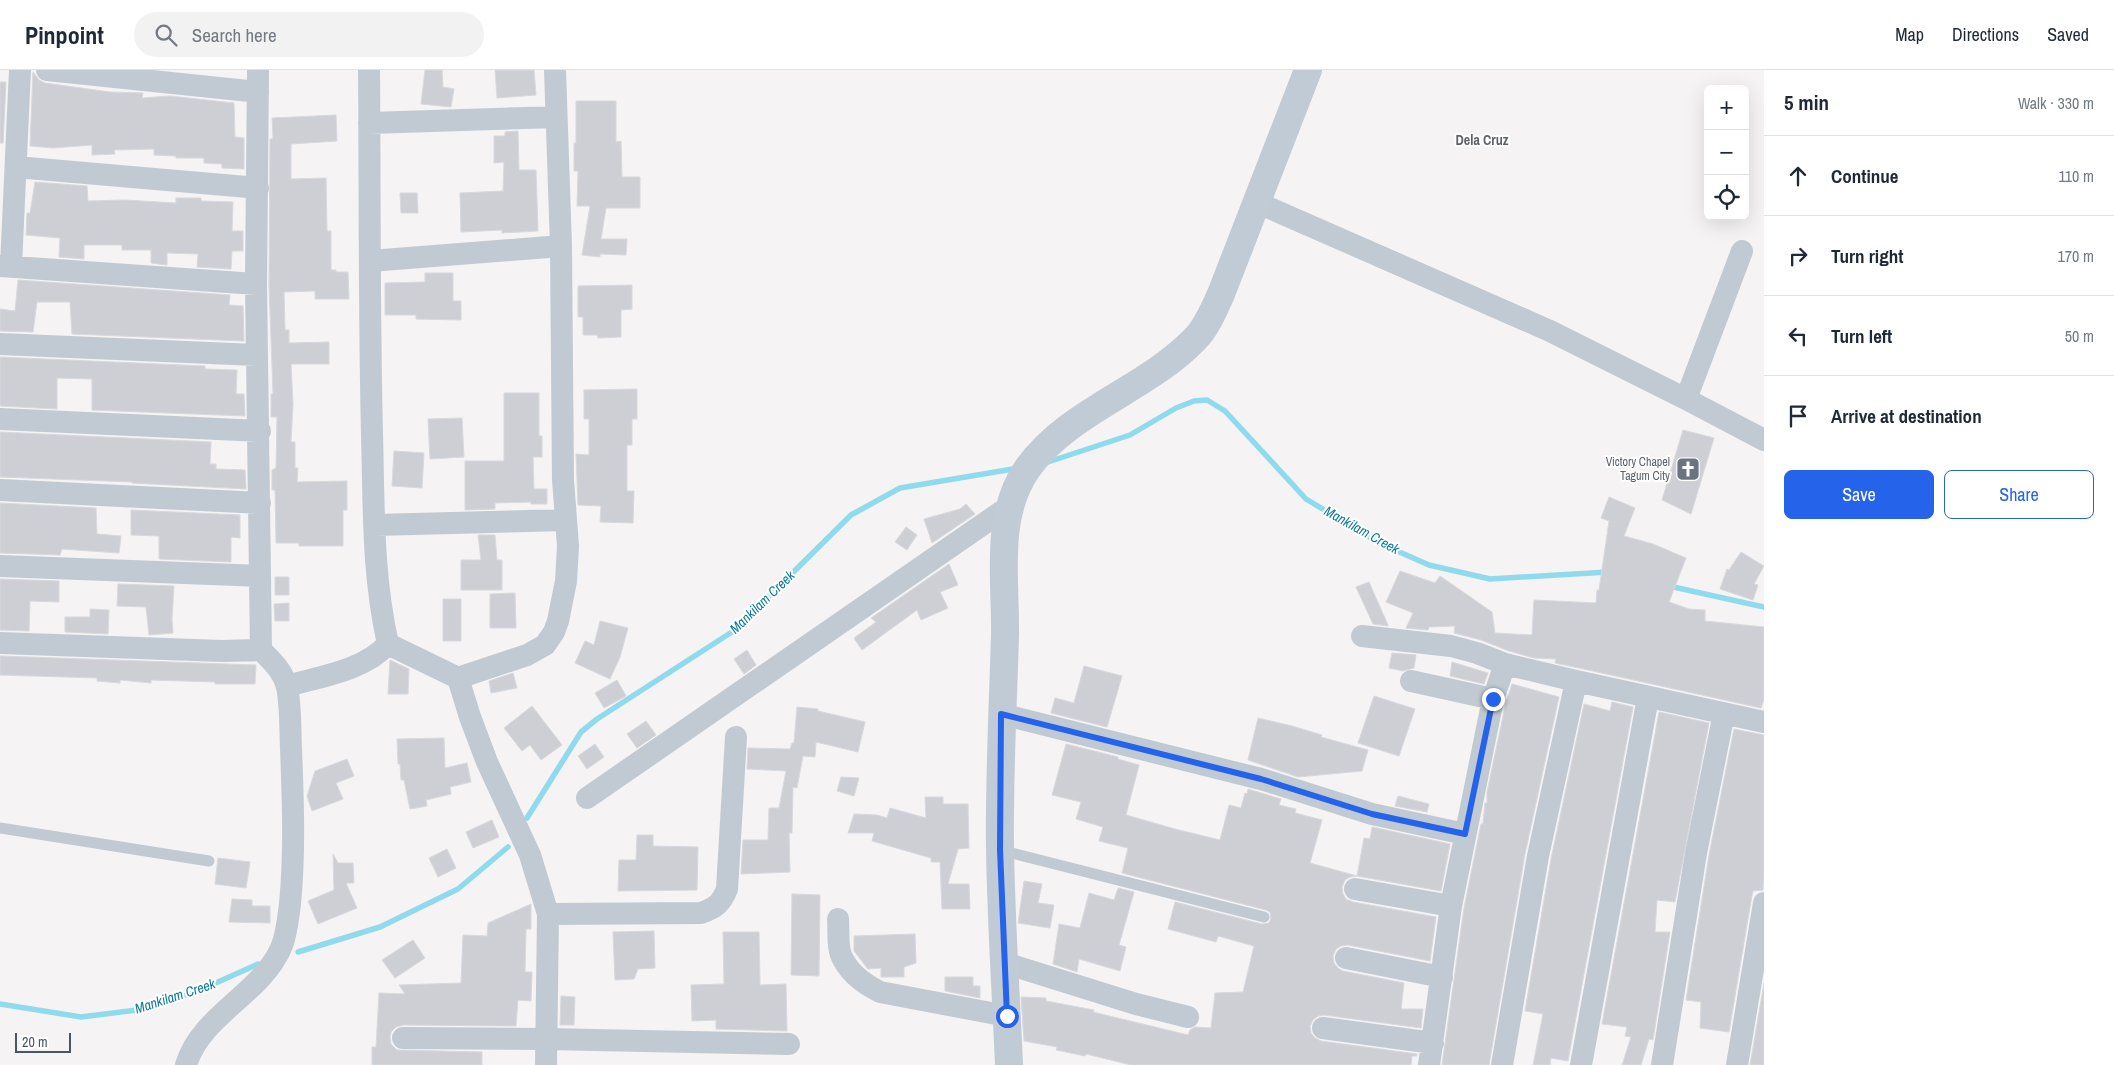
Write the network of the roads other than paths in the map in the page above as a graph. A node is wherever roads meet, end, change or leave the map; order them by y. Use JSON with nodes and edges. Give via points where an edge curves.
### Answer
{"nodes":[{"id":1,"x":20,"y":70,"type":"edge"},
{"id":2,"x":47,"y":70,"type":"edge"},
{"id":3,"x":369,"y":70,"type":"edge"},
{"id":4,"x":555,"y":70,"type":"edge"},
{"id":5,"x":1308,"y":70,"type":"edge"},
{"id":6,"x":258,"y":81,"type":"edge"},
{"id":7,"x":556,"y":117,"type":"junction"},
{"id":8,"x":369,"y":123,"type":"junction"},
{"id":9,"x":16,"y":167,"type":"junction"},
{"id":10,"x":258,"y":188,"type":"junction"},
{"id":11,"x":1256,"y":202,"type":"junction"},
{"id":12,"x":561,"y":246,"type":"junction"},
{"id":13,"x":1742,"y":250,"type":"dead end"},
{"id":14,"x":370,"y":261,"type":"junction"},
{"id":15,"x":6,"y":266,"type":"edge"},
{"id":16,"x":256,"y":284,"type":"junction"},
{"id":17,"x":0,"y":344,"type":"edge"},
{"id":18,"x":257,"y":355,"type":"junction"},
{"id":19,"x":1686,"y":399,"type":"junction"},
{"id":20,"x":0,"y":420,"type":"edge"},
{"id":21,"x":260,"y":431,"type":"junction"},
{"id":22,"x":1764,"y":440,"type":"edge"},
{"id":23,"x":0,"y":490,"type":"edge"},
{"id":24,"x":260,"y":503,"type":"junction"},
{"id":25,"x":1011,"y":505,"type":"junction"},
{"id":26,"x":565,"y":520,"type":"junction"},
{"id":27,"x":375,"y":525,"type":"junction"},
{"id":28,"x":0,"y":566,"type":"edge"},
{"id":29,"x":260,"y":576,"type":"junction"},
{"id":30,"x":1362,"y":636,"type":"dead end"},
{"id":31,"x":0,"y":643,"type":"edge"},
{"id":32,"x":388,"y":644,"type":"junction"},
{"id":33,"x":261,"y":650,"type":"junction"},
{"id":34,"x":1505,"y":664,"type":"junction"},
{"id":35,"x":458,"y":678,"type":"junction"},
{"id":36,"x":1411,"y":681,"type":"dead end"},
{"id":37,"x":1576,"y":681,"type":"junction"},
{"id":38,"x":287,"y":686,"type":"junction"},
{"id":39,"x":1648,"y":697,"type":"junction"},
{"id":40,"x":1493,"y":699,"type":"junction"},
{"id":41,"x":1724,"y":713,"type":"junction"},
{"id":42,"x":1001,"y":714,"type":"junction"},
{"id":43,"x":1764,"y":722,"type":"edge"},
{"id":44,"x":736,"y":737,"type":"dead end"},
{"id":45,"x":587,"y":798,"type":"dead end"},
{"id":46,"x":0,"y":828,"type":"edge"},
{"id":47,"x":1465,"y":834,"type":"junction"},
{"id":48,"x":1000,"y":850,"type":"junction"},
{"id":49,"x":209,"y":861,"type":"dead end"},
{"id":50,"x":1355,"y":889,"type":"dead end"},
{"id":51,"x":1764,"y":903,"type":"edge"},
{"id":52,"x":1451,"y":906,"type":"junction"},
{"id":53,"x":548,"y":914,"type":"junction"},
{"id":54,"x":1264,"y":917,"type":"dead end"},
{"id":55,"x":838,"y":920,"type":"dead end"},
{"id":56,"x":1346,"y":958,"type":"dead end"},
{"id":57,"x":1005,"y":963,"type":"junction"},
{"id":58,"x":1442,"y":977,"type":"junction"},
{"id":59,"x":1007,"y":1016,"type":"junction"},
{"id":60,"x":1188,"y":1017,"type":"dead end"},
{"id":61,"x":1323,"y":1028,"type":"dead end"},
{"id":62,"x":403,"y":1038,"type":"dead end"},
{"id":63,"x":546,"y":1038,"type":"junction"},
{"id":64,"x":1433,"y":1043,"type":"junction"},
{"id":65,"x":789,"y":1044,"type":"dead end"},
{"id":66,"x":186,"y":1065,"type":"edge"},
{"id":67,"x":546,"y":1065,"type":"edge"},
{"id":68,"x":1009,"y":1065,"type":"edge"},
{"id":69,"x":1429,"y":1065,"type":"edge"},
{"id":70,"x":1502,"y":1065,"type":"edge"},
{"id":71,"x":1582,"y":1065,"type":"edge"},
{"id":72,"x":1662,"y":1065,"type":"edge"},
{"id":73,"x":1737,"y":1065,"type":"edge"}],
"edges":[{"from":1,"to":9,"type":"street"},
{"from":2,"to":6,"type":"street"},
{"from":3,"to":8,"type":"street"},
{"from":4,"to":7,"type":"street"},
{"from":5,"to":11,"type":"street"},
{"from":6,"to":10,"type":"street"},
{"from":7,"to":8,"type":"street"},
{"from":7,"to":12,"type":"street"},
{"from":8,"to":14,"type":"street"},
{"from":9,"to":10,"type":"street"},
{"from":9,"to":15,"type":"street"},
{"from":10,"to":16,"type":"street"},
{"from":11,"to":19,"type":"street","via":[[1550,331]]},
{"from":11,"to":25,"type":"street","via":[[1221,294],[1196,338],[1174,358],[1044,449],[1025,472]]},
{"from":12,"to":14,"type":"street"},
{"from":12,"to":26,"type":"street"},
{"from":13,"to":19,"type":"street"},
{"from":14,"to":27,"type":"street"},
{"from":15,"to":16,"type":"street"},
{"from":16,"to":18,"type":"street"},
{"from":17,"to":18,"type":"street"},
{"from":18,"to":21,"type":"street"},
{"from":19,"to":22,"type":"street"},
{"from":20,"to":21,"type":"street"},
{"from":21,"to":24,"type":"street"},
{"from":23,"to":24,"type":"street"},
{"from":24,"to":29,"type":"street"},
{"from":25,"to":42,"type":"street","via":[[1005,533]]},
{"from":25,"to":45,"type":"street"},
{"from":26,"to":27,"type":"street"},
{"from":26,"to":35,"type":"street","via":[[568,546],[566,581],[554,632],[545,644],[526,655]]},
{"from":27,"to":32,"type":"street","via":[[379,597]]},
{"from":28,"to":29,"type":"street"},
{"from":29,"to":33,"type":"street"},
{"from":30,"to":34,"type":"street","via":[[1451,646]]},
{"from":31,"to":33,"type":"street"},
{"from":32,"to":35,"type":"street"},
{"from":32,"to":38,"type":"street","via":[[365,663]]},
{"from":33,"to":38,"type":"street","via":[[278,666]]},
{"from":34,"to":37,"type":"street"},
{"from":34,"to":40,"type":"street"},
{"from":35,"to":53,"type":"street","via":[[487,762],[530,855]]},
{"from":36,"to":40,"type":"street"},
{"from":37,"to":39,"type":"street"},
{"from":37,"to":70,"type":"street","via":[[1538,856]]},
{"from":38,"to":66,"type":"street","via":[[293,875],[286,932],[281,949],[265,973],[202,1034]]},
{"from":39,"to":41,"type":"street"},
{"from":39,"to":71,"type":"street"},
{"from":40,"to":47,"type":"street"},
{"from":41,"to":43,"type":"street"},
{"from":41,"to":72,"type":"street","via":[[1696,853]]},
{"from":42,"to":47,"type":"street","via":[[1261,779],[1372,814]]},
{"from":42,"to":48,"type":"street"},
{"from":44,"to":53,"type":"street","via":[[727,889],[714,908],[701,913]]},
{"from":46,"to":49,"type":"lane"},
{"from":47,"to":52,"type":"street"},
{"from":48,"to":54,"type":"lane"},
{"from":48,"to":57,"type":"street"},
{"from":50,"to":52,"type":"street"},
{"from":51,"to":73,"type":"street"},
{"from":52,"to":58,"type":"street"},
{"from":53,"to":63,"type":"street"},
{"from":55,"to":59,"type":"street","via":[[841,954],[864,984],[880,992]]},
{"from":56,"to":58,"type":"street"},
{"from":57,"to":59,"type":"street"},
{"from":57,"to":60,"type":"street"},
{"from":58,"to":64,"type":"street"},
{"from":59,"to":68,"type":"street"},
{"from":61,"to":64,"type":"street"},
{"from":62,"to":63,"type":"street"},
{"from":63,"to":65,"type":"street"},
{"from":63,"to":67,"type":"street"},
{"from":64,"to":69,"type":"street"}]}
